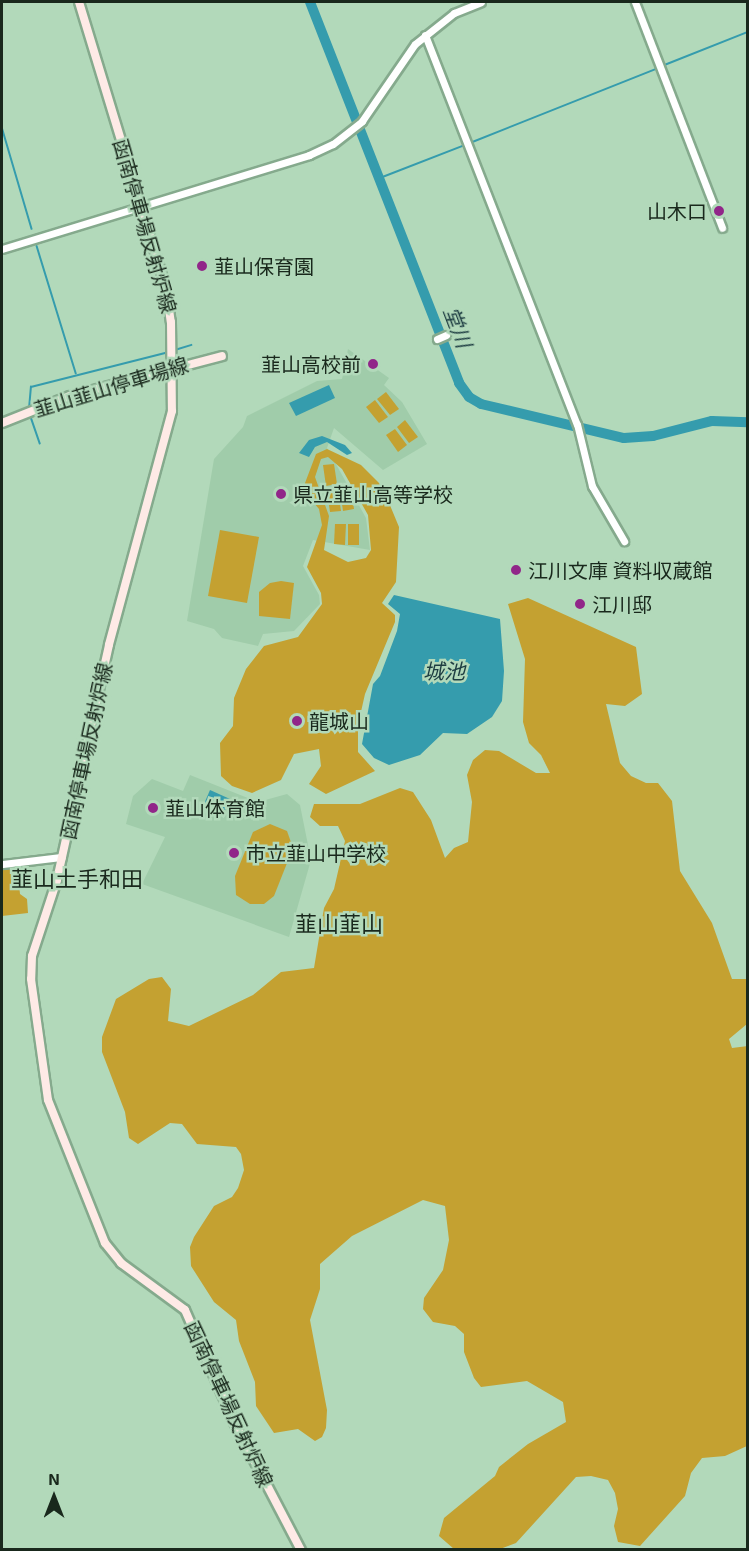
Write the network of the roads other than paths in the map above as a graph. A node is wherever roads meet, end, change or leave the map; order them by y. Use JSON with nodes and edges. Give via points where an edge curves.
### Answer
{"nodes":[{"id":1,"x":79,"y":2,"type":"edge"},
{"id":2,"x":482,"y":2,"type":"edge"},
{"id":3,"x":635,"y":2,"type":"edge"},
{"id":4,"x":425,"y":35,"type":"junction"},
{"id":5,"x":140,"y":205,"type":"junction"},
{"id":6,"x":722,"y":228,"type":"dead end"},
{"id":7,"x":2,"y":249,"type":"edge"},
{"id":8,"x":446,"y":335,"type":"dead end"},
{"id":9,"x":437,"y":339,"type":"dead end"},
{"id":10,"x":222,"y":356,"type":"dead end"},
{"id":11,"x":170,"y":368,"type":"junction"},
{"id":12,"x":2,"y":423,"type":"edge"},
{"id":13,"x":624,"y":541,"type":"dead end"},
{"id":14,"x":62,"y":857,"type":"junction"},
{"id":15,"x":2,"y":864,"type":"edge"},
{"id":16,"x":300,"y":1550,"type":"edge"}],
"edges":[{"from":1,"to":5,"type":"main road","name":"函南停車場反射炉線"},
{"from":2,"to":4,"type":"street","via":[[454,13]]},
{"from":3,"to":6,"type":"street"},
{"from":4,"to":5,"type":"street","via":[[406,54],[356,128],[309,155]]},
{"from":4,"to":13,"type":"street","via":[[577,424],[592,486]]},
{"from":5,"to":7,"type":"street"},
{"from":5,"to":11,"type":"main road","name":"函南停車場反射炉線","via":[[167,298]]},
{"from":8,"to":9,"type":"street"},
{"from":10,"to":11,"type":"main road","name":"韮山韮山停車場線"},
{"from":11,"to":12,"type":"main road","name":"韮山韮山停車場線","via":[[70,396]]},
{"from":11,"to":14,"type":"main road","name":"函南停車場反射炉線","via":[[172,411],[106,656]]},
{"from":14,"to":15,"type":"street"},
{"from":14,"to":16,"type":"main road","name":"函南停車場反射炉線","via":[[31,966],[51,1114],[105,1243],[121,1263],[185,1310],[248,1449]]}]}
